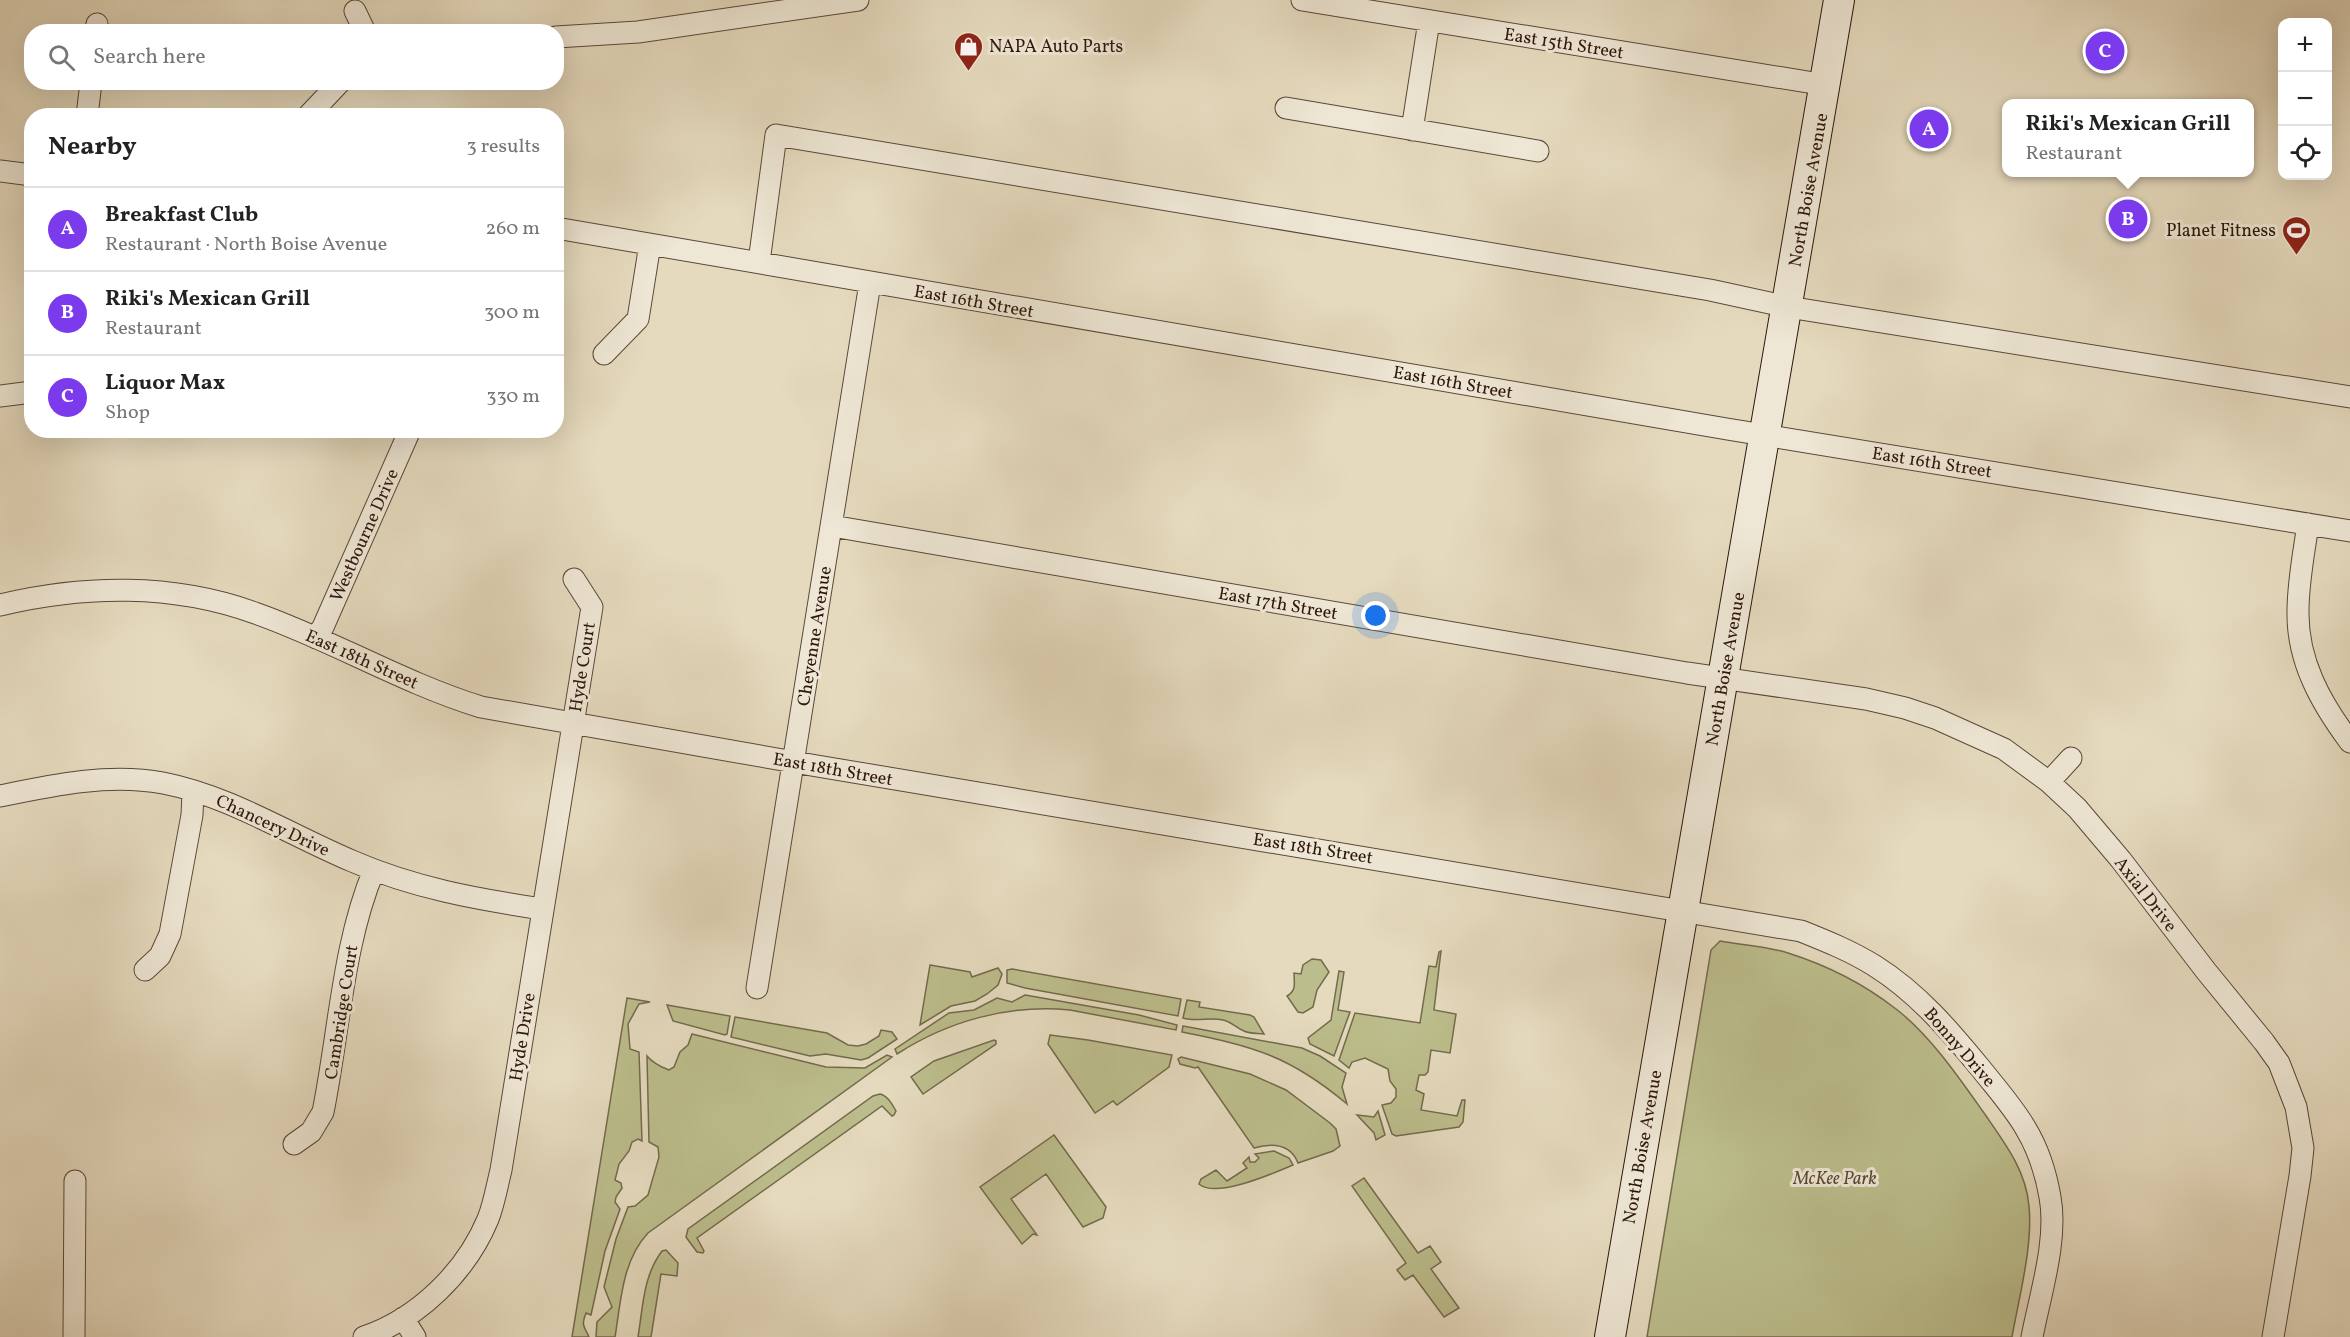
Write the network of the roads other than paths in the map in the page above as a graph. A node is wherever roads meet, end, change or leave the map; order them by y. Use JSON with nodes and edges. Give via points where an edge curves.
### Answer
{"nodes":[{"id":1,"x":858,"y":0,"type":"edge"},
{"id":2,"x":1302,"y":0,"type":"edge"},
{"id":3,"x":1839,"y":0,"type":"edge"},
{"id":4,"x":355,"y":11,"type":"dead end"},
{"id":5,"x":1429,"y":21,"type":"junction"},
{"id":6,"x":361,"y":24,"type":"edge"},
{"id":7,"x":564,"y":37,"type":"edge"},
{"id":8,"x":1826,"y":85,"type":"junction"},
{"id":9,"x":90,"y":90,"type":"edge"},
{"id":10,"x":333,"y":90,"type":"edge"},
{"id":11,"x":88,"y":108,"type":"edge"},
{"id":12,"x":316,"y":108,"type":"edge"},
{"id":13,"x":1286,"y":108,"type":"dead end"},
{"id":14,"x":1412,"y":130,"type":"junction"},
{"id":15,"x":1538,"y":151,"type":"dead end"},
{"id":16,"x":0,"y":171,"type":"edge"},
{"id":17,"x":24,"y":174,"type":"edge"},
{"id":18,"x":564,"y":229,"type":"edge"},
{"id":19,"x":650,"y":244,"type":"junction"},
{"id":20,"x":759,"y":262,"type":"junction"},
{"id":21,"x":870,"y":283,"type":"junction"},
{"id":22,"x":1788,"y":307,"type":"junction"},
{"id":23,"x":604,"y":354,"type":"dead end"},
{"id":24,"x":24,"y":393,"type":"edge"},
{"id":25,"x":0,"y":396,"type":"edge"},
{"id":26,"x":2350,"y":398,"type":"edge"},
{"id":27,"x":1766,"y":435,"type":"junction"},
{"id":28,"x":407,"y":438,"type":"edge"},
{"id":29,"x":2308,"y":524,"type":"junction"},
{"id":30,"x":832,"y":526,"type":"junction"},
{"id":31,"x":2350,"y":531,"type":"edge"},
{"id":32,"x":574,"y":579,"type":"dead end"},
{"id":33,"x":0,"y":605,"type":"edge"},
{"id":34,"x":316,"y":638,"type":"junction"},
{"id":35,"x":1724,"y":679,"type":"junction"},
{"id":36,"x":573,"y":724,"type":"junction"},
{"id":37,"x":2350,"y":742,"type":"edge"},
{"id":38,"x":2071,"y":759,"type":"dead end"},
{"id":39,"x":794,"y":762,"type":"junction"},
{"id":40,"x":2049,"y":782,"type":"junction"},
{"id":41,"x":193,"y":790,"type":"junction"},
{"id":42,"x":0,"y":796,"type":"edge"},
{"id":43,"x":374,"y":870,"type":"junction"},
{"id":44,"x":542,"y":909,"type":"junction"},
{"id":45,"x":1683,"y":910,"type":"junction"},
{"id":46,"x":145,"y":970,"type":"dead end"},
{"id":47,"x":757,"y":988,"type":"dead end"},
{"id":48,"x":294,"y":1144,"type":"dead end"},
{"id":49,"x":75,"y":1181,"type":"dead end"},
{"id":50,"x":403,"y":1318,"type":"junction"},
{"id":51,"x":74,"y":1337,"type":"edge"},
{"id":52,"x":363,"y":1337,"type":"edge"},
{"id":53,"x":415,"y":1337,"type":"edge"},
{"id":54,"x":1610,"y":1337,"type":"edge"},
{"id":55,"x":2032,"y":1337,"type":"edge"},
{"id":56,"x":2273,"y":1337,"type":"edge"}],
"edges":[{"from":1,"to":7,"type":"street","via":[[638,32]]},
{"from":2,"to":5,"type":"street","name":"East 15th Street"},
{"from":3,"to":8,"type":"street","name":"North Boise Avenue"},
{"from":4,"to":6,"type":"street"},
{"from":5,"to":8,"type":"street","name":"East 15th Street"},
{"from":5,"to":14,"type":"street"},
{"from":8,"to":22,"type":"street","name":"North Boise Avenue"},
{"from":9,"to":11,"type":"street"},
{"from":10,"to":12,"type":"street"},
{"from":13,"to":14,"type":"street"},
{"from":14,"to":15,"type":"street"},
{"from":16,"to":17,"type":"street"},
{"from":18,"to":19,"type":"street","name":"East 16th Street"},
{"from":19,"to":20,"type":"street","name":"East 16th Street"},
{"from":19,"to":23,"type":"street","via":[[638,319]]},
{"from":20,"to":21,"type":"street","name":"East 16th Street"},
{"from":20,"to":22,"type":"street","via":[[776,135],[1710,290]]},
{"from":21,"to":27,"type":"street","name":"East 16th Street"},
{"from":21,"to":30,"type":"street","name":"Cheyenne Avenue"},
{"from":22,"to":26,"type":"street"},
{"from":22,"to":27,"type":"street","name":"North Boise Avenue"},
{"from":24,"to":25,"type":"street"},
{"from":27,"to":29,"type":"street","name":"East 16th Street"},
{"from":27,"to":35,"type":"street","name":"North Boise Avenue"},
{"from":28,"to":34,"type":"street","name":"Westbourne Drive"},
{"from":29,"to":31,"type":"street","name":"East 16th Street"},
{"from":29,"to":37,"type":"street","via":[[2298,612],[2301,646],[2309,675],[2327,711]]},
{"from":30,"to":35,"type":"street","name":"East 17th Street"},
{"from":30,"to":39,"type":"street","name":"Cheyenne Avenue"},
{"from":32,"to":36,"type":"street","name":"Hyde Court","via":[[592,607]]},
{"from":33,"to":34,"type":"street","name":"East 18th Street","via":[[48,594],[93,590],[170,593],[255,612]]},
{"from":34,"to":36,"type":"street","name":"East 18th Street","via":[[441,695],[481,707]]},
{"from":35,"to":40,"type":"street","name":"Axial Drive","via":[[1905,708],[2004,749]]},
{"from":35,"to":45,"type":"street","name":"North Boise Avenue"},
{"from":36,"to":39,"type":"street","name":"East 18th Street"},
{"from":36,"to":44,"type":"street","name":"Hyde Drive"},
{"from":38,"to":40,"type":"street"},
{"from":39,"to":45,"type":"street","name":"East 18th Street"},
{"from":39,"to":47,"type":"street","name":"Cheyenne Avenue"},
{"from":40,"to":56,"type":"street","name":"Axial Drive","via":[[2121,860],[2264,1042],[2288,1085],[2302,1148]]},
{"from":41,"to":42,"type":"street","name":"Chancery Drive","via":[[161,783],[101,779]]},
{"from":41,"to":43,"type":"street","name":"Chancery Drive"},
{"from":41,"to":46,"type":"street","via":[[171,934],[160,956]]},
{"from":43,"to":44,"type":"street","name":"Chancery Drive","via":[[450,894]]},
{"from":43,"to":48,"type":"street","name":"Cambridge Court","via":[[353,935],[323,1112],[311,1132]]},
{"from":44,"to":50,"type":"street","name":"Hyde Drive","via":[[501,1170],[490,1213],[462,1265],[426,1302]]},
{"from":45,"to":54,"type":"street","name":"North Boise Avenue"},
{"from":45,"to":55,"type":"street","name":"Bonny Drive","via":[[1801,931],[1827,941],[1876,967],[1944,1024],[2026,1128],[2037,1151],[2050,1198],[2052,1222]]},
{"from":49,"to":51,"type":"street"},
{"from":50,"to":52,"type":"street","name":"Hyde Drive"},
{"from":50,"to":53,"type":"street"}]}
